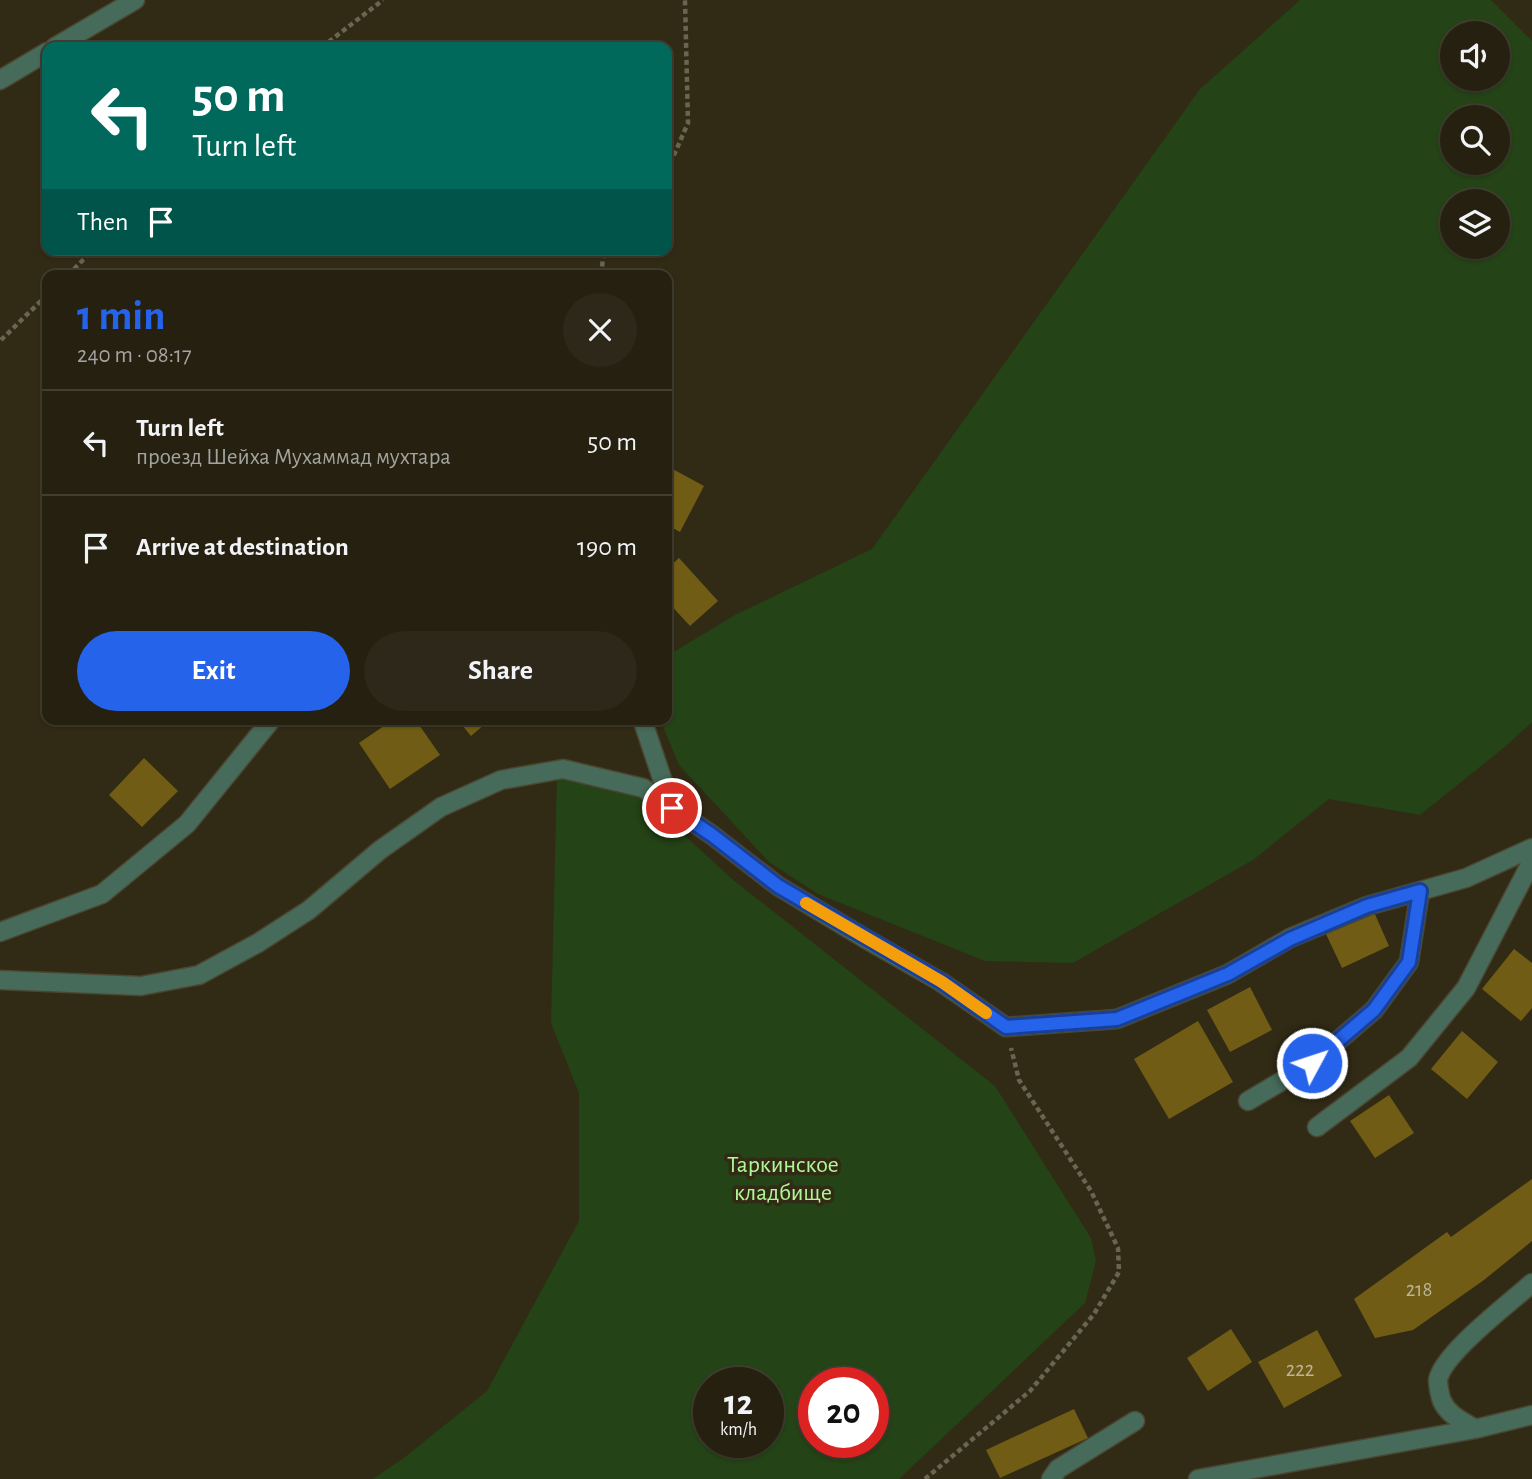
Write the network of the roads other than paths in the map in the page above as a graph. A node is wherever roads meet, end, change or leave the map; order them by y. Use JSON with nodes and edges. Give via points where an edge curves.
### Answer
{"nodes":[{"id":1,"x":135,"y":0,"type":"edge"},
{"id":2,"x":64,"y":42,"type":"edge"},
{"id":3,"x":42,"y":55,"type":"edge"},
{"id":4,"x":0,"y":80,"type":"edge"},
{"id":5,"x":267,"y":725,"type":"edge"},
{"id":6,"x":644,"y":725,"type":"edge"},
{"id":7,"x":672,"y":808,"type":"junction"},
{"id":8,"x":1532,"y":848,"type":"edge"},
{"id":9,"x":1532,"y":861,"type":"edge"},
{"id":10,"x":1420,"y":891,"type":"junction"},
{"id":11,"x":0,"y":932,"type":"edge"},
{"id":12,"x":0,"y":980,"type":"edge"},
{"id":13,"x":1248,"y":1101,"type":"dead end"},
{"id":14,"x":1317,"y":1127,"type":"dead end"},
{"id":15,"x":1532,"y":1283,"type":"edge"},
{"id":16,"x":1532,"y":1415,"type":"edge"},
{"id":17,"x":1135,"y":1421,"type":"dead end"},
{"id":18,"x":1475,"y":1429,"type":"junction"},
{"id":19,"x":1051,"y":1479,"type":"edge"},
{"id":20,"x":1198,"y":1479,"type":"edge"}],
"edges":[{"from":1,"to":2,"type":"street"},
{"from":3,"to":4,"type":"street"},
{"from":5,"to":11,"type":"street","via":[[187,824],[102,894]]},
{"from":6,"to":7,"type":"street"},
{"from":7,"to":10,"type":"street","via":[[778,886],[942,982],[1006,1027],[1117,1019],[1228,974],[1303,933],[1367,906]]},
{"from":7,"to":12,"type":"street","via":[[643,788],[563,769],[500,780],[441,807],[380,850],[309,910],[199,975],[141,986]]},
{"from":8,"to":10,"type":"street","via":[[1466,878]]},
{"from":9,"to":14,"type":"street","via":[[1466,988],[1409,1058]]},
{"from":10,"to":13,"type":"street","via":[[1409,962],[1374,1010],[1312,1063]]},
{"from":15,"to":18,"type":"street","via":[[1479,1328],[1452,1356],[1438,1380],[1442,1401]]},
{"from":16,"to":18,"type":"street"},
{"from":17,"to":19,"type":"street","via":[[1058,1469]]},
{"from":18,"to":20,"type":"street"}]}
